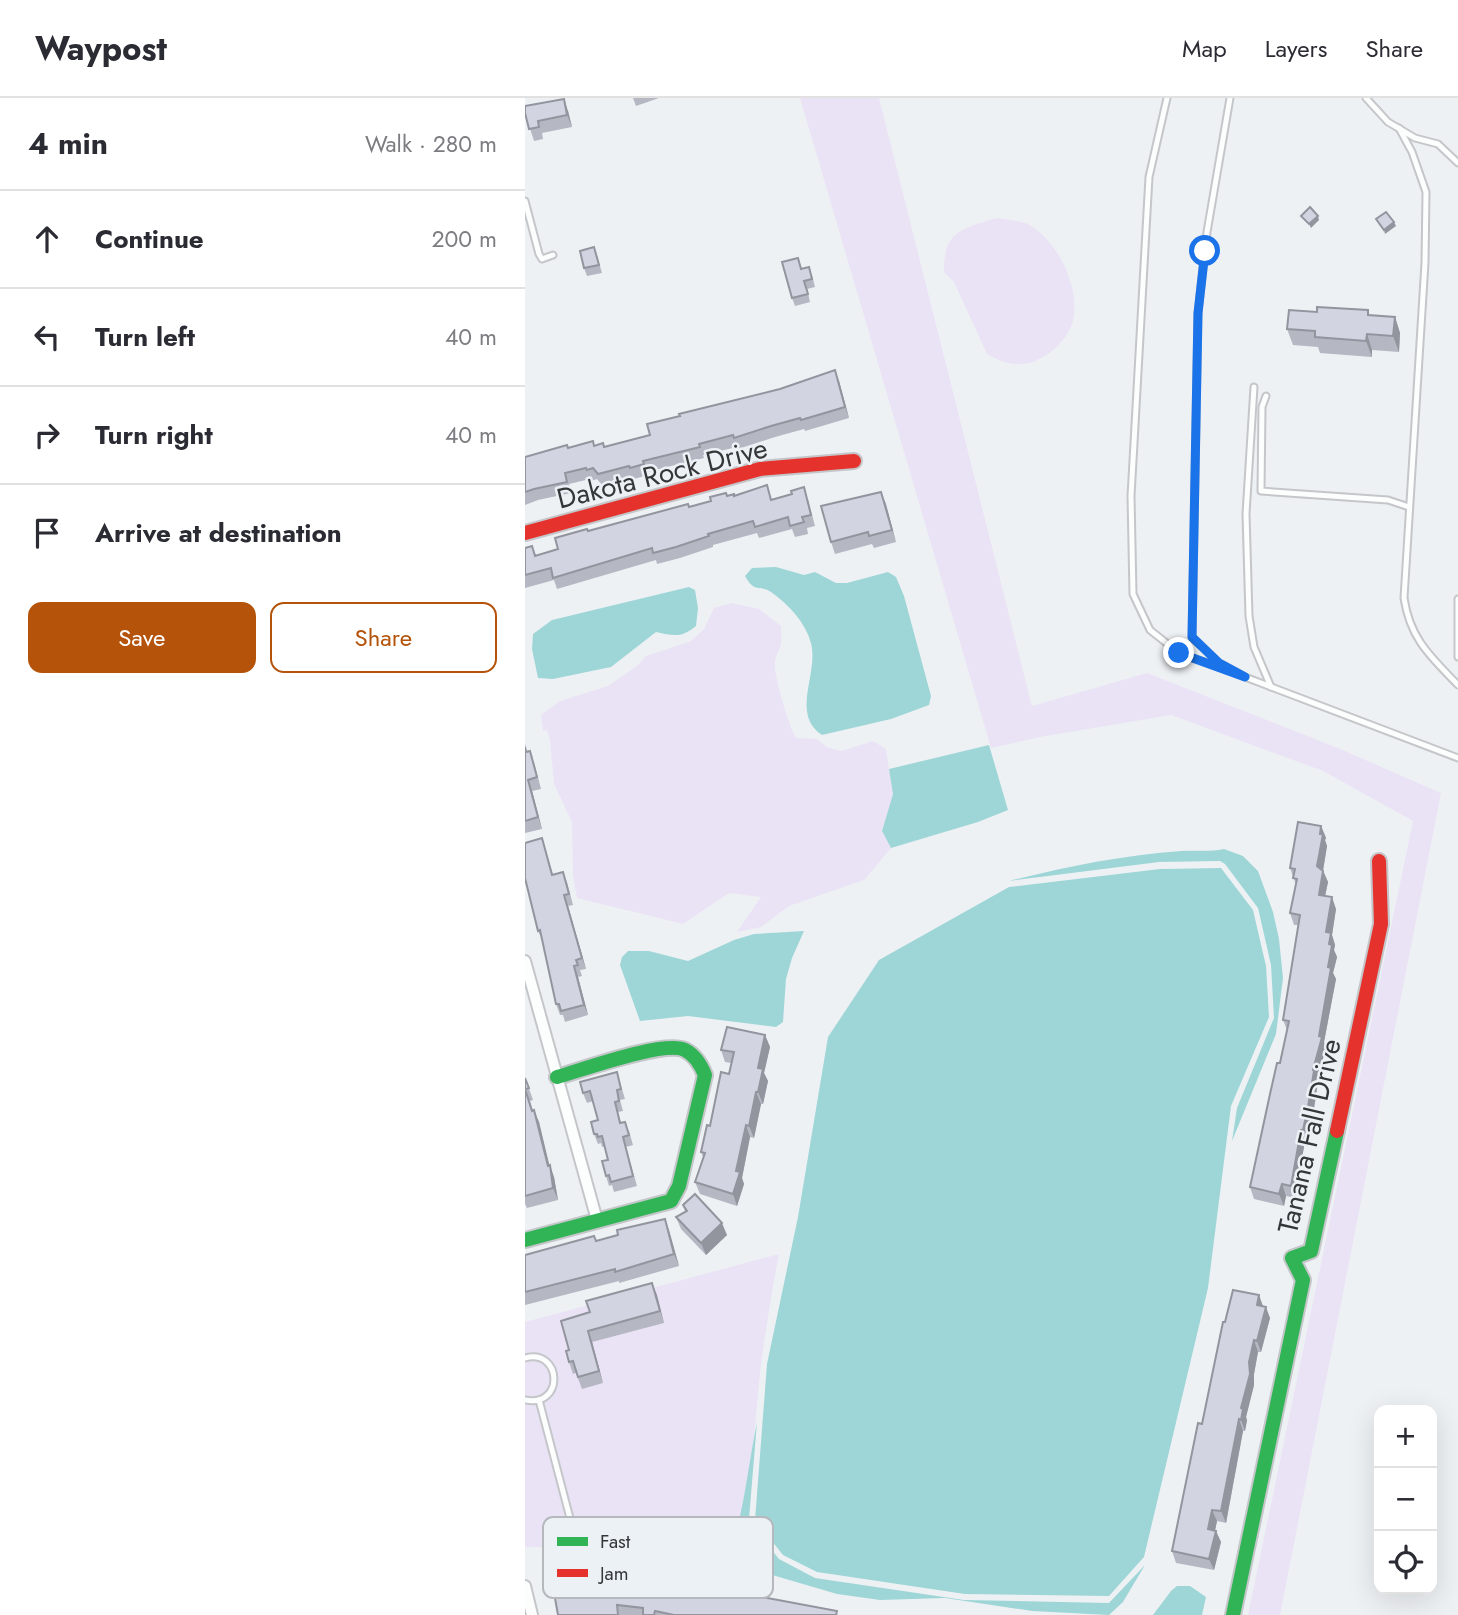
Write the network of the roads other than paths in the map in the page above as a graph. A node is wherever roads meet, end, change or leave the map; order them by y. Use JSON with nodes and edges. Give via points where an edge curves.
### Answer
{"nodes":[{"id":1,"x":1167,"y":98,"type":"edge"},
{"id":2,"x":1230,"y":98,"type":"edge"},
{"id":3,"x":1366,"y":98,"type":"edge"},
{"id":4,"x":1399,"y":128,"type":"junction"},
{"id":5,"x":1458,"y":163,"type":"edge"},
{"id":6,"x":525,"y":201,"type":"edge"},
{"id":7,"x":553,"y":255,"type":"dead end"},
{"id":8,"x":1254,"y":387,"type":"dead end"},
{"id":9,"x":1266,"y":396,"type":"dead end"},
{"id":10,"x":853,"y":461,"type":"dead end"},
{"id":11,"x":1409,"y":507,"type":"junction"},
{"id":12,"x":525,"y":533,"type":"edge"},
{"id":13,"x":1458,"y":599,"type":"edge"},
{"id":14,"x":1458,"y":657,"type":"edge"},
{"id":15,"x":1245,"y":677,"type":"junction"},
{"id":16,"x":1458,"y":685,"type":"edge"},
{"id":17,"x":1271,"y":687,"type":"junction"},
{"id":18,"x":1458,"y":758,"type":"edge"},
{"id":19,"x":1379,"y":861,"type":"dead end"},
{"id":20,"x":525,"y":961,"type":"edge"},
{"id":21,"x":557,"y":1077,"type":"junction"},
{"id":22,"x":597,"y":1220,"type":"junction"},
{"id":23,"x":525,"y":1240,"type":"edge"},
{"id":24,"x":525,"y":1358,"type":"edge"},
{"id":25,"x":525,"y":1400,"type":"edge"},
{"id":26,"x":539,"y":1400,"type":"junction"},
{"id":27,"x":570,"y":1517,"type":"edge"},
{"id":28,"x":525,"y":1586,"type":"edge"},
{"id":29,"x":532,"y":1615,"type":"edge"},
{"id":30,"x":1233,"y":1615,"type":"edge"}],
"edges":[{"from":1,"to":15,"type":"lane","via":[[1149,177],[1131,496],[1133,594],[1150,630],[1179,653]]},
{"from":2,"to":15,"type":"lane","via":[[1198,313],[1192,637],[1219,663]]},
{"from":3,"to":4,"type":"lane"},
{"from":4,"to":5,"type":"lane","via":[[1438,145]]},
{"from":4,"to":11,"type":"lane","via":[[1426,192]]},
{"from":6,"to":7,"type":"lane","via":[[539,254],[542,259]]},
{"from":8,"to":17,"type":"lane","via":[[1246,514],[1249,616],[1254,647]]},
{"from":9,"to":11,"type":"lane","via":[[1261,491],[1388,500]]},
{"from":10,"to":12,"type":"street","name":"Dakota Rock Drive","via":[[760,469]]},
{"from":11,"to":16,"type":"lane","via":[[1404,571],[1411,630]]},
{"from":13,"to":14,"type":"lane"},
{"from":15,"to":17,"type":"lane"},
{"from":17,"to":18,"type":"lane"},
{"from":19,"to":30,"type":"street","name":"Tanana Fall Drive","via":[[1381,924],[1311,1251],[1292,1258],[1303,1280]]},
{"from":20,"to":21,"type":"street"},
{"from":21,"to":22,"type":"street"},
{"from":21,"to":22,"type":"street","via":[[664,1048],[683,1049],[700,1062],[705,1075],[679,1186],[671,1201]]},
{"from":22,"to":23,"type":"street"},
{"from":24,"to":26,"type":"lane","via":[[545,1360],[554,1372],[553,1387]]},
{"from":25,"to":26,"type":"lane"},
{"from":26,"to":27,"type":"lane"},
{"from":28,"to":29,"type":"street"}]}
